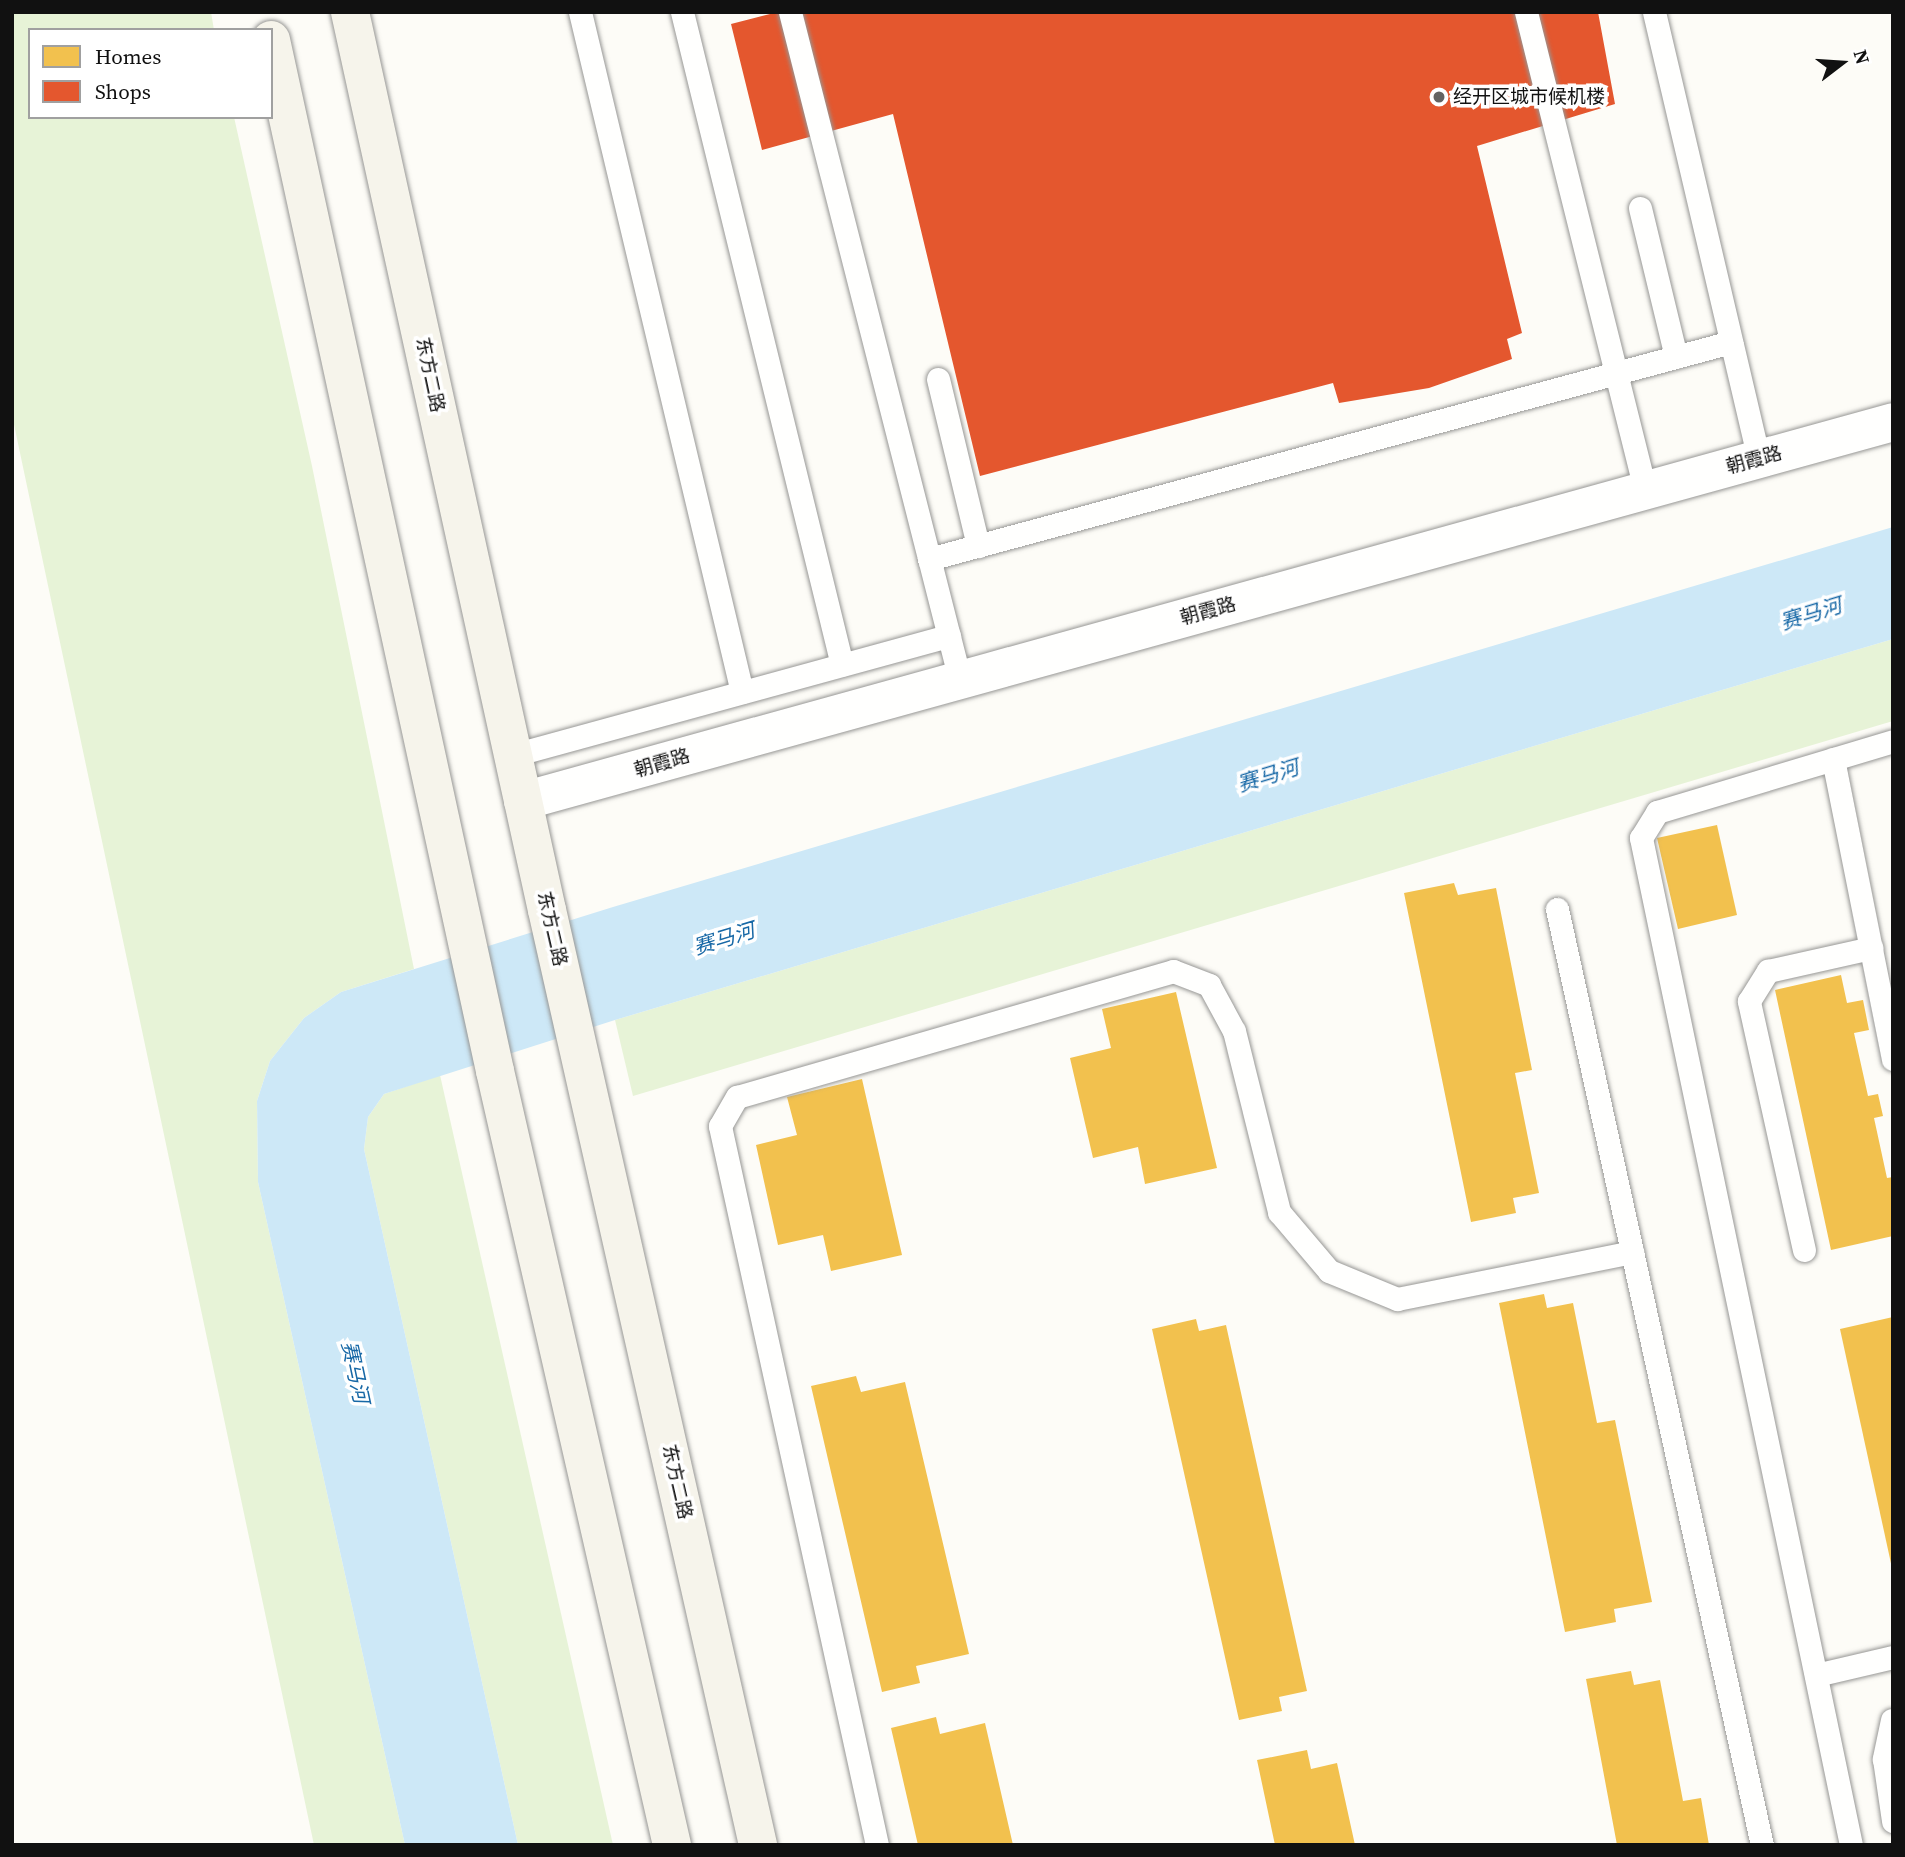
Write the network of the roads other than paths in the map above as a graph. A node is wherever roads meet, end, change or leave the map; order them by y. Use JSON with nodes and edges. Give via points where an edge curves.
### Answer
{"nodes":[{"id":1,"x":350,"y":12,"type":"edge"},
{"id":2,"x":580,"y":12,"type":"edge"},
{"id":3,"x":682,"y":12,"type":"edge"},
{"id":4,"x":790,"y":12,"type":"edge"},
{"id":5,"x":1526,"y":12,"type":"edge"},
{"id":6,"x":1654,"y":12,"type":"edge"},
{"id":7,"x":273,"y":49,"type":"edge"},
{"id":8,"x":1640,"y":208,"type":"dead end"},
{"id":9,"x":1731,"y":342,"type":"junction"},
{"id":10,"x":1676,"y":357,"type":"junction"},
{"id":11,"x":1616,"y":373,"type":"junction"},
{"id":12,"x":938,"y":379,"type":"dead end"},
{"id":13,"x":1893,"y":422,"type":"edge"},
{"id":14,"x":1759,"y":458,"type":"junction"},
{"id":15,"x":1644,"y":490,"type":"junction"},
{"id":16,"x":978,"y":546,"type":"junction"},
{"id":17,"x":929,"y":559,"type":"junction"},
{"id":18,"x":948,"y":636,"type":"junction"},
{"id":19,"x":842,"y":665,"type":"junction"},
{"id":20,"x":960,"y":680,"type":"junction"},
{"id":21,"x":743,"y":692,"type":"junction"},
{"id":22,"x":1893,"y":741,"type":"edge"},
{"id":23,"x":513,"y":755,"type":"junction"},
{"id":24,"x":1833,"y":759,"type":"junction"},
{"id":25,"x":523,"y":801,"type":"junction"},
{"id":26,"x":1557,"y":909,"type":"dead end"},
{"id":27,"x":1871,"y":948,"type":"junction"},
{"id":28,"x":1893,"y":1059,"type":"edge"},
{"id":29,"x":1804,"y":1250,"type":"dead end"},
{"id":30,"x":1632,"y":1252,"type":"junction"},
{"id":31,"x":1893,"y":1657,"type":"edge"},
{"id":32,"x":1816,"y":1675,"type":"junction"},
{"id":33,"x":1892,"y":1720,"type":"edge"},
{"id":34,"x":1893,"y":1821,"type":"edge"},
{"id":35,"x":672,"y":1845,"type":"edge"},
{"id":36,"x":758,"y":1845,"type":"edge"},
{"id":37,"x":877,"y":1845,"type":"edge"},
{"id":38,"x":1762,"y":1845,"type":"edge"},
{"id":39,"x":1851,"y":1845,"type":"edge"}],
"edges":[{"from":1,"to":23,"type":"main road","name":"东方二路"},
{"from":2,"to":21,"type":"lane"},
{"from":3,"to":19,"type":"lane"},
{"from":4,"to":17,"type":"lane"},
{"from":5,"to":11,"type":"lane"},
{"from":6,"to":9,"type":"lane"},
{"from":7,"to":35,"type":"main road","via":[[495,1071]]},
{"from":8,"to":10,"type":"lane"},
{"from":9,"to":10,"type":"lane"},
{"from":9,"to":14,"type":"lane"},
{"from":10,"to":11,"type":"lane"},
{"from":11,"to":15,"type":"lane"},
{"from":11,"to":16,"type":"lane"},
{"from":12,"to":16,"type":"lane"},
{"from":13,"to":14,"type":"street","name":"朝霞路"},
{"from":14,"to":15,"type":"street","name":"朝霞路"},
{"from":15,"to":20,"type":"street","name":"朝霞路"},
{"from":16,"to":17,"type":"lane"},
{"from":17,"to":18,"type":"lane"},
{"from":18,"to":19,"type":"lane"},
{"from":18,"to":20,"type":"lane"},
{"from":19,"to":21,"type":"lane"},
{"from":20,"to":25,"type":"street","name":"朝霞路"},
{"from":21,"to":23,"type":"lane"},
{"from":22,"to":24,"type":"lane"},
{"from":23,"to":25,"type":"main road","name":"东方二路"},
{"from":24,"to":27,"type":"lane"},
{"from":24,"to":32,"type":"lane","via":[[1657,812],[1641,838]]},
{"from":25,"to":36,"type":"main road","name":"东方二路"},
{"from":26,"to":30,"type":"lane"},
{"from":27,"to":28,"type":"lane"},
{"from":27,"to":29,"type":"lane","via":[[1768,971],[1749,1000]]},
{"from":30,"to":37,"type":"lane","via":[[1397,1299],[1329,1271],[1279,1212],[1234,1031],[1209,985],[1173,971],[737,1097],[720,1126]]},
{"from":30,"to":38,"type":"lane"},
{"from":31,"to":32,"type":"lane"},
{"from":32,"to":39,"type":"lane"},
{"from":33,"to":34,"type":"lane","via":[[1884,1759]]}]}
